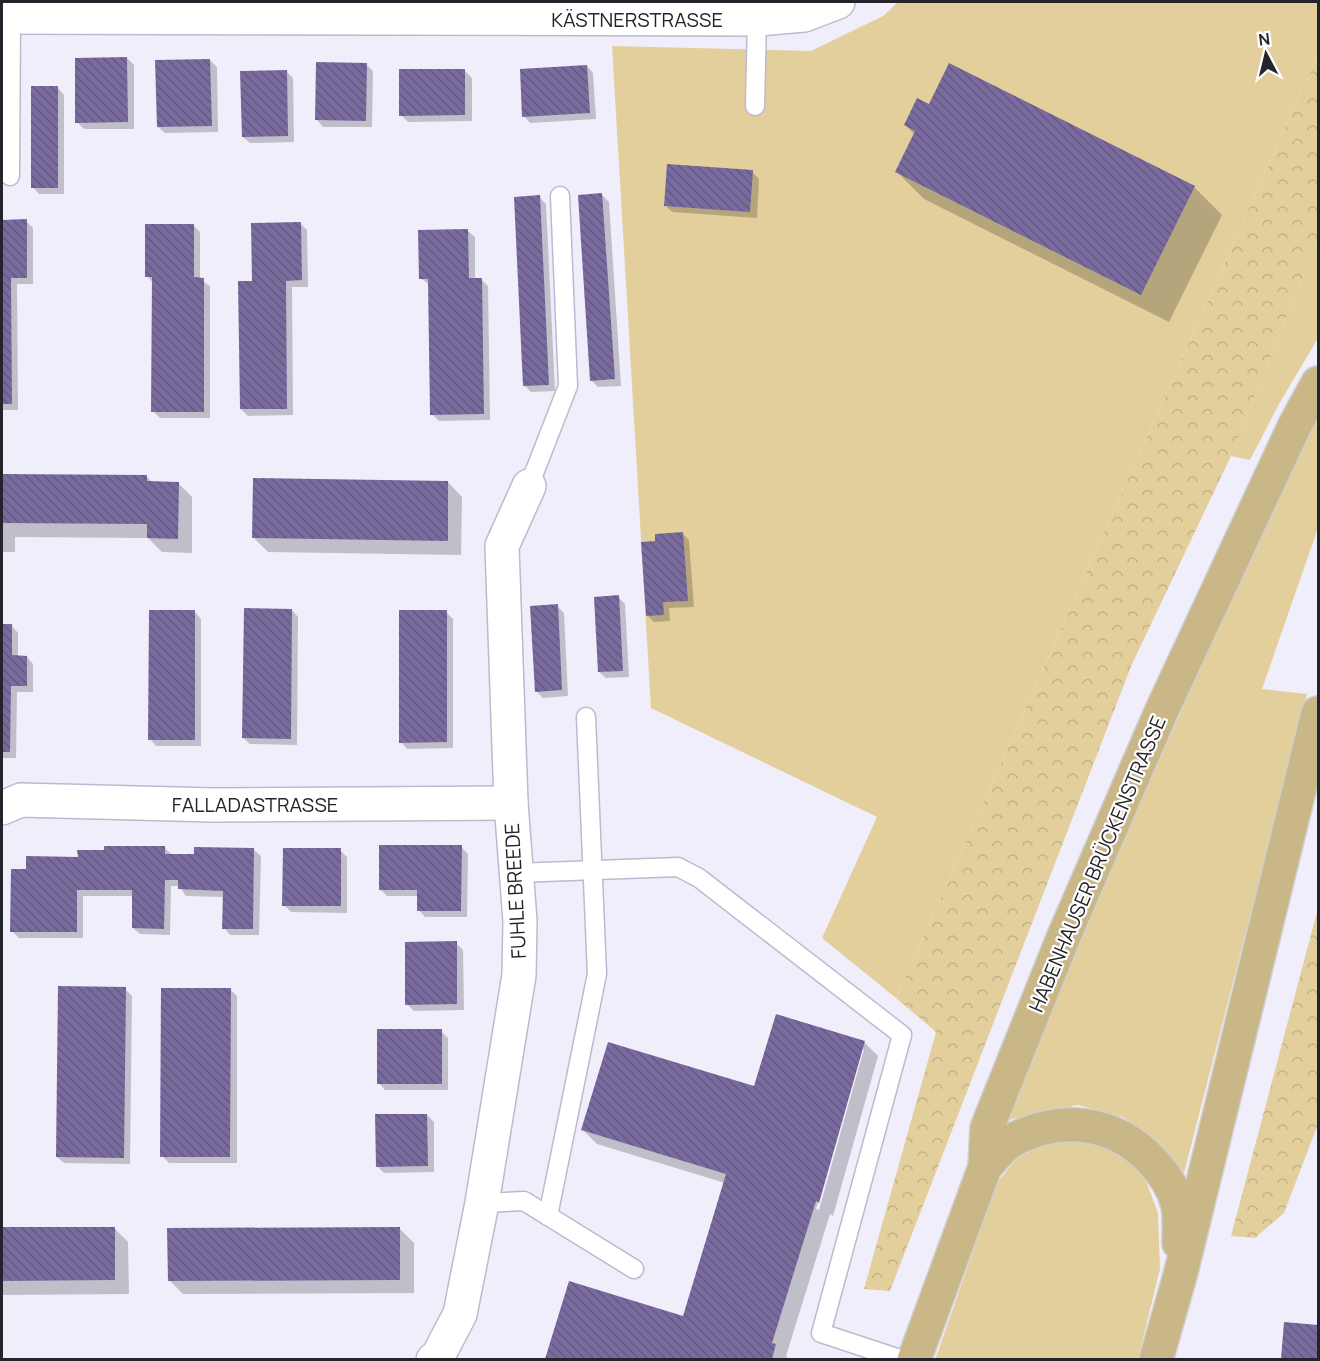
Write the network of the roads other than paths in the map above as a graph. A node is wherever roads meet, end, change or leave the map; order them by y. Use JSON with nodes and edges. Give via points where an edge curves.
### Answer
{"nodes":[{"id":1,"x":838,"y":2,"type":"edge"},
{"id":2,"x":570,"y":10,"type":"edge"},
{"id":3,"x":6,"y":17,"type":"edge"},
{"id":4,"x":757,"y":19,"type":"junction"},
{"id":5,"x":755,"y":106,"type":"dead end"},
{"id":6,"x":10,"y":176,"type":"dead end"},
{"id":7,"x":560,"y":196,"type":"dead end"},
{"id":8,"x":1318,"y":383,"type":"edge"},
{"id":9,"x":529,"y":486,"type":"joint"},
{"id":10,"x":1318,"y":713,"type":"edge"},
{"id":11,"x":586,"y":717,"type":"dead end"},
{"id":12,"x":511,"y":803,"type":"junction"},
{"id":13,"x":2,"y":808,"type":"edge"},
{"id":14,"x":593,"y":870,"type":"junction"},
{"id":15,"x":516,"y":873,"type":"junction"},
{"id":16,"x":985,"y":1167,"type":"junction"},
{"id":17,"x":482,"y":1203,"type":"junction"},
{"id":18,"x":548,"y":1216,"type":"junction"},
{"id":19,"x":634,"y":1269,"type":"dead end"},
{"id":20,"x":1181,"y":1272,"type":"junction"},
{"id":21,"x":433,"y":1359,"type":"edge"},
{"id":22,"x":903,"y":1359,"type":"edge"},
{"id":23,"x":914,"y":1359,"type":"edge"},
{"id":24,"x":1156,"y":1359,"type":"edge"}],
"edges":[{"from":1,"to":4,"type":"street","name":"KÄSTNERSTRASSE","via":[[804,15]]},
{"from":2,"to":3,"type":"street","name":"KÄSTNERSTRASSE"},
{"from":2,"to":4,"type":"street","name":"KÄSTNERSTRASSE"},
{"from":3,"to":6,"type":"lane"},
{"from":4,"to":5,"type":"lane"},
{"from":7,"to":9,"type":"lane","via":[[568,386]]},
{"from":8,"to":16,"type":"main road","name":"HABENHAUSER BRÜCKENSTRASSE","via":[[1162,710],[1064,936],[987,1128]]},
{"from":9,"to":12,"type":"street","name":"FUHLE BREEDE","via":[[502,546]]},
{"from":10,"to":20,"type":"main road"},
{"from":11,"to":14,"type":"lane"},
{"from":12,"to":13,"type":"street","name":"FALLADASTRASSE","via":[[213,805],[21,800]]},
{"from":12,"to":15,"type":"street","name":"FUHLE BREEDE"},
{"from":14,"to":15,"type":"lane"},
{"from":14,"to":18,"type":"lane","via":[[597,974]]},
{"from":14,"to":22,"type":"lane","via":[[678,867],[699,878],[902,1035],[821,1333]]},
{"from":15,"to":17,"type":"street","name":"FUHLE BREEDE","via":[[519,975]]},
{"from":16,"to":20,"type":"main road","via":[[1010,1142],[1049,1126],[1080,1124],[1112,1131],[1141,1149],[1165,1174],[1178,1205]]},
{"from":16,"to":23,"type":"main road","name":"HABENHAUSER BRÜCKENSTRASSE"},
{"from":17,"to":18,"type":"lane","via":[[524,1201]]},
{"from":17,"to":21,"type":"street","name":"FUHLE BREEDE","via":[[460,1314]]},
{"from":18,"to":19,"type":"lane"},
{"from":20,"to":24,"type":"main road"}]}
